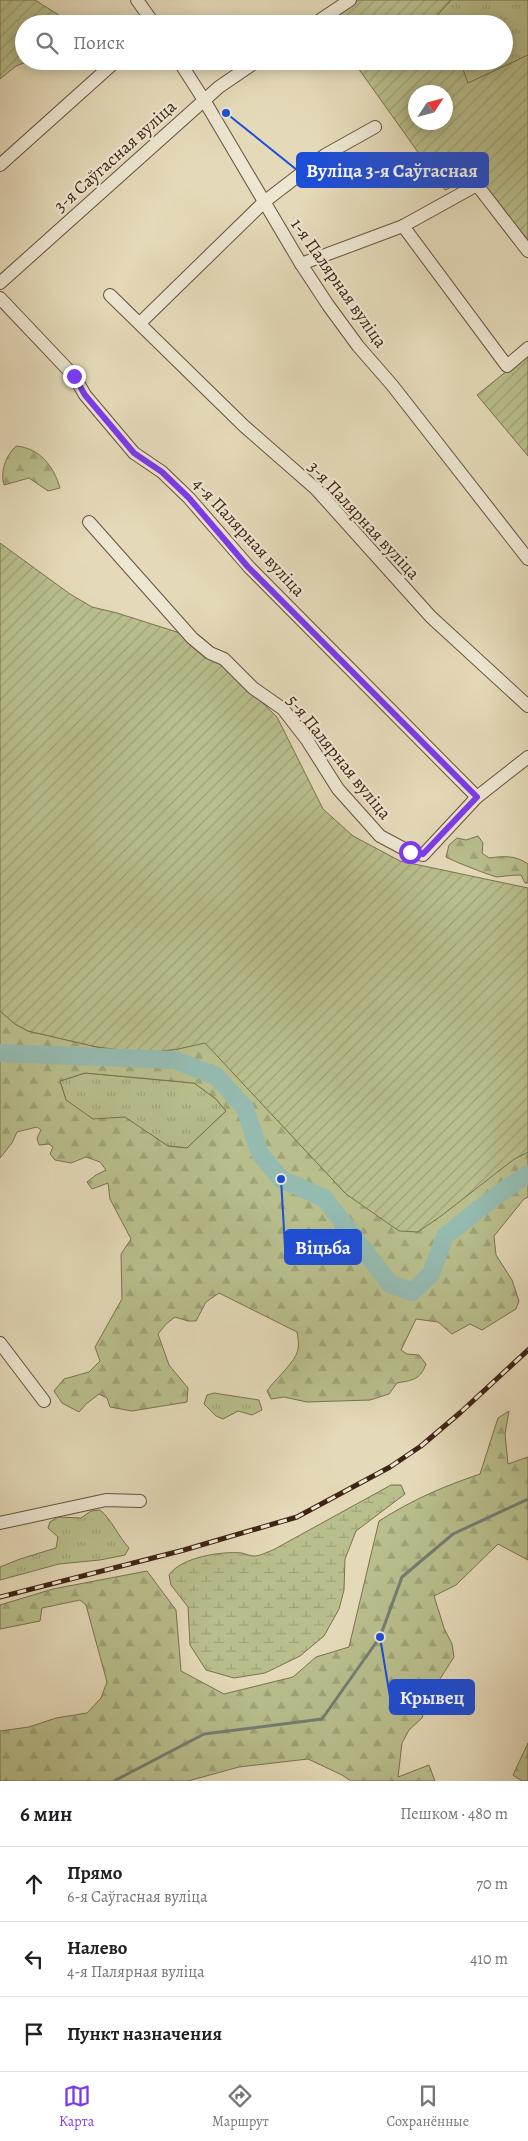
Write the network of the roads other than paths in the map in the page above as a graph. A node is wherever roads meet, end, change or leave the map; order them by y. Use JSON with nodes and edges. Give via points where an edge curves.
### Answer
{"nodes":[{"id":1,"x":137,"y":0,"type":"edge"},
{"id":2,"x":350,"y":0,"type":"edge"},
{"id":3,"x":148,"y":15,"type":"edge"},
{"id":4,"x":328,"y":15,"type":"edge"},
{"id":5,"x":106,"y":70,"type":"edge"},
{"id":6,"x":184,"y":70,"type":"edge"},
{"id":7,"x":244,"y":70,"type":"edge"},
{"id":8,"x":204,"y":100,"type":"junction"},
{"id":9,"x":375,"y":127,"type":"dead end"},
{"id":10,"x":0,"y":165,"type":"edge"},
{"id":11,"x":264,"y":202,"type":"junction"},
{"id":12,"x":403,"y":226,"type":"junction"},
{"id":13,"x":528,"y":251,"type":"edge"},
{"id":14,"x":301,"y":264,"type":"junction"},
{"id":15,"x":0,"y":283,"type":"edge"},
{"id":16,"x":110,"y":295,"type":"dead end"},
{"id":17,"x":0,"y":298,"type":"edge"},
{"id":18,"x":140,"y":323,"type":"junction"},
{"id":19,"x":528,"y":348,"type":"edge"},
{"id":20,"x":89,"y":522,"type":"dead end"},
{"id":21,"x":528,"y":559,"type":"edge"},
{"id":22,"x":528,"y":706,"type":"edge"},
{"id":23,"x":528,"y":757,"type":"edge"},
{"id":24,"x":477,"y":797,"type":"junction"},
{"id":25,"x":0,"y":1344,"type":"edge"},
{"id":26,"x":44,"y":1401,"type":"dead end"},
{"id":27,"x":140,"y":1501,"type":"dead end"},
{"id":28,"x":0,"y":1523,"type":"edge"}],
"edges":[{"from":1,"to":3,"type":"street"},
{"from":2,"to":4,"type":"street"},
{"from":5,"to":10,"type":"street"},
{"from":6,"to":8,"type":"street","name":"1-я Палярная вуліца"},
{"from":7,"to":8,"type":"street","name":"3-я Саўгасная вуліца"},
{"from":8,"to":11,"type":"street","name":"1-я Палярная вуліца"},
{"from":8,"to":15,"type":"street","name":"3-я Саўгасная вуліца"},
{"from":9,"to":11,"type":"street","via":[[325,155]]},
{"from":11,"to":14,"type":"street","name":"1-я Палярная вуліца"},
{"from":11,"to":18,"type":"street"},
{"from":12,"to":13,"type":"street","via":[[477,185]]},
{"from":12,"to":14,"type":"street"},
{"from":12,"to":19,"type":"street","via":[[507,366]]},
{"from":14,"to":21,"type":"street","name":"1-я Палярная вуліца","via":[[358,346]]},
{"from":16,"to":18,"type":"street","name":"3-я Палярная вуліца"},
{"from":17,"to":24,"type":"street","name":"4-я Палярная вуліца","via":[[74,376],[85,395],[134,453],[162,472],[189,498],[248,567]]},
{"from":18,"to":22,"type":"street","name":"3-я Палярная вуліца","via":[[244,426],[316,489],[431,617]]},
{"from":20,"to":24,"type":"street","name":"5-я Палярная вуліца","via":[[192,638],[210,653],[224,658],[253,688],[283,709],[338,789],[380,836],[410,852],[423,854]]},
{"from":23,"to":24,"type":"street"},
{"from":25,"to":26,"type":"street"},
{"from":27,"to":28,"type":"street","via":[[106,1500]]}]}
